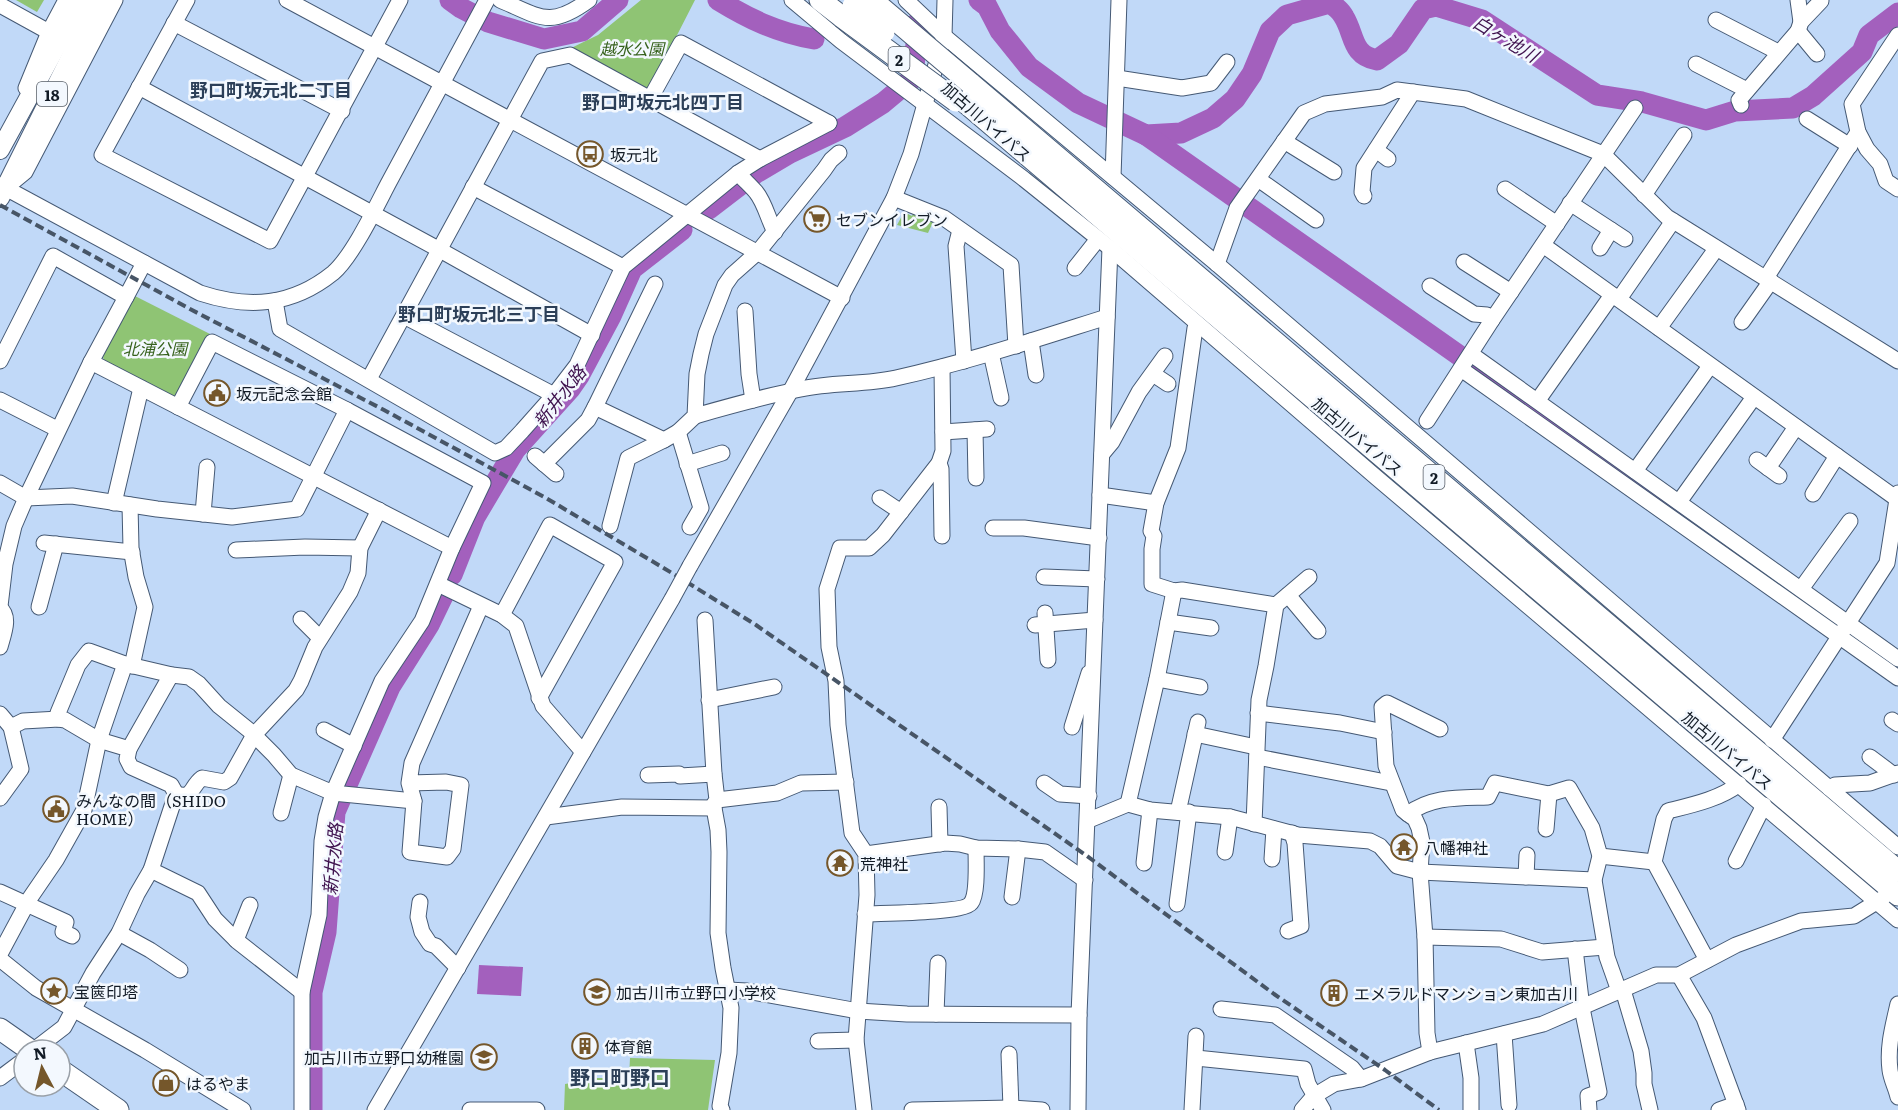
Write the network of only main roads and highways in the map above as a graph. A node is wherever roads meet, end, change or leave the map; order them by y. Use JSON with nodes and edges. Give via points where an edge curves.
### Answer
{"nodes":[{"id":1,"x":82,"y":0,"type":"edge"},
{"id":2,"x":99,"y":0,"type":"edge"},
{"id":3,"x":820,"y":0,"type":"edge"},
{"id":4,"x":890,"y":0,"type":"edge"},
{"id":5,"x":853,"y":6,"type":"edge"},
{"id":6,"x":962,"y":94,"type":"junction"},
{"id":7,"x":2,"y":147,"type":"edge"},
{"id":8,"x":2,"y":190,"type":"edge"},
{"id":9,"x":1898,"y":871,"type":"edge"},
{"id":10,"x":1886,"y":898,"type":"edge"},
{"id":11,"x":0,"y":1029,"type":"edge"},
{"id":12,"x":14,"y":1038,"type":"edge"},
{"id":13,"x":72,"y":1078,"type":"edge"},
{"id":14,"x":118,"y":1110,"type":"edge"}],
"edges":[{"from":1,"to":7,"type":"main road","number":"18"},
{"from":2,"to":8,"type":"main road","number":"18"},
{"from":3,"to":5,"type":"highway","number":"2"},
{"from":4,"to":6,"type":"highway","bridge":true,"via":[[928,35]]},
{"from":5,"to":6,"type":"highway","name":"加古川バイパス","number":"2","bridge":true},
{"from":5,"to":6,"type":"highway","number":"2","bridge":true},
{"from":6,"to":9,"type":"highway","name":"加古川バイパス","number":"2"},
{"from":6,"to":10,"type":"highway","name":"加古川バイパス","number":"2","via":[[1005,137]]},
{"from":11,"to":12,"type":"highway"},
{"from":13,"to":14,"type":"highway"}]}
